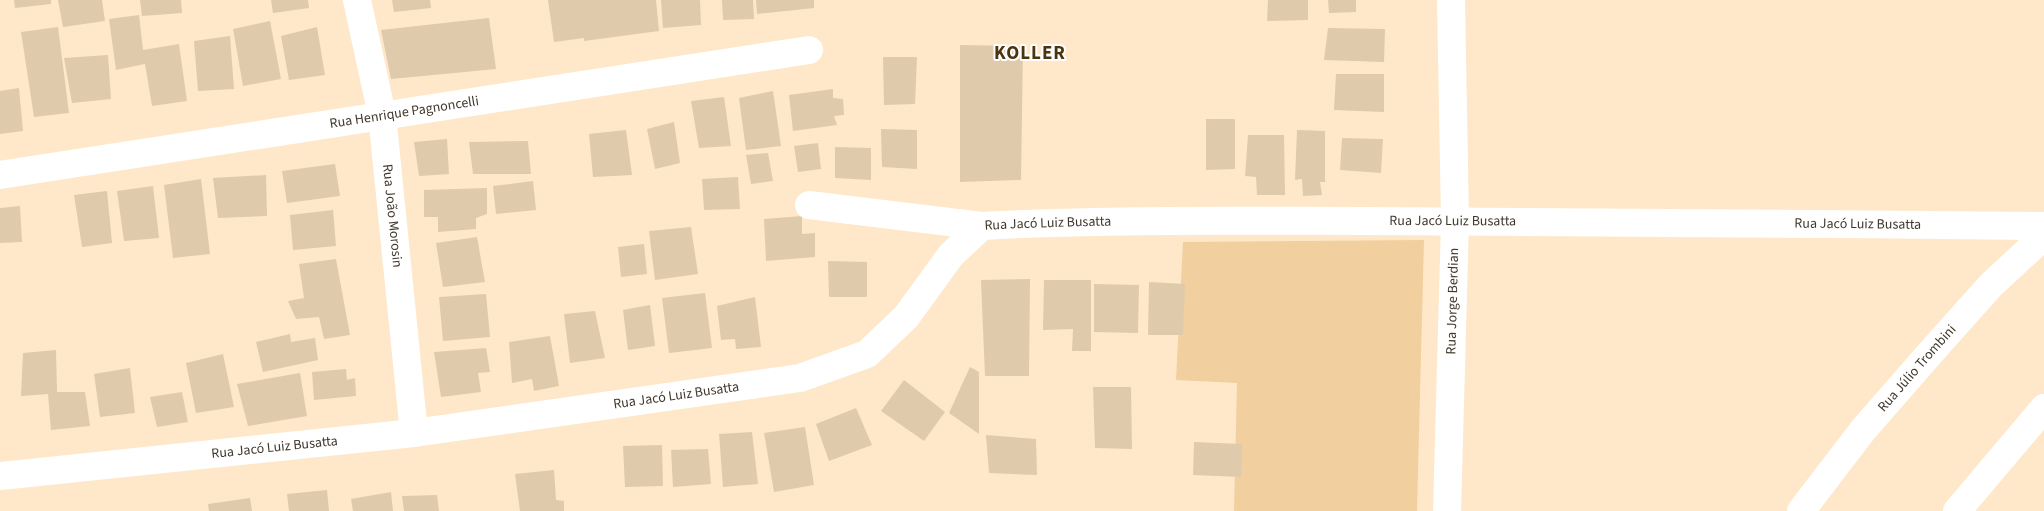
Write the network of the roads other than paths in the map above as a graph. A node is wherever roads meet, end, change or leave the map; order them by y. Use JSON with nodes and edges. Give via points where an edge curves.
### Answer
{"nodes":[{"id":1,"x":357,"y":0,"type":"edge"},
{"id":2,"x":1451,"y":0,"type":"edge"},
{"id":3,"x":809,"y":50,"type":"dead end"},
{"id":4,"x":382,"y":116,"type":"junction"},
{"id":5,"x":0,"y":175,"type":"edge"},
{"id":6,"x":809,"y":205,"type":"dead end"},
{"id":7,"x":1455,"y":221,"type":"junction"},
{"id":8,"x":982,"y":226,"type":"junction"},
{"id":9,"x":2044,"y":226,"type":"edge"},
{"id":10,"x":2044,"y":236,"type":"edge"},
{"id":11,"x":2044,"y":408,"type":"edge"},
{"id":12,"x":414,"y":433,"type":"junction"},
{"id":13,"x":0,"y":476,"type":"edge"},
{"id":14,"x":1446,"y":511,"type":"edge"},
{"id":15,"x":1801,"y":511,"type":"edge"},
{"id":16,"x":1957,"y":511,"type":"edge"}],
"edges":[{"from":1,"to":4,"type":"street","name":"Rua João Morosin"},
{"from":2,"to":7,"type":"street","name":"Rua Jorge Berdian"},
{"from":3,"to":4,"type":"street","name":"Rua Henrique Pagnoncelli"},
{"from":4,"to":5,"type":"street","name":"Rua Henrique Pagnoncelli"},
{"from":4,"to":12,"type":"street","name":"Rua João Morosin"},
{"from":6,"to":8,"type":"street"},
{"from":7,"to":8,"type":"street","name":"Rua Jacó Luiz Busatta","via":[[1055,222]]},
{"from":7,"to":9,"type":"street","name":"Rua Jacó Luiz Busatta"},
{"from":7,"to":14,"type":"street","name":"Rua Jorge Berdian"},
{"from":8,"to":12,"type":"street","name":"Rua Jacó Luiz Busatta","via":[[951,255],[906,317],[867,354],[800,378]]},
{"from":10,"to":15,"type":"street","name":"Rua Júlio Trombini","via":[[1991,285],[1926,358],[1863,430]]},
{"from":11,"to":16,"type":"street"},
{"from":12,"to":13,"type":"street","name":"Rua Jacó Luiz Busatta"}]}
